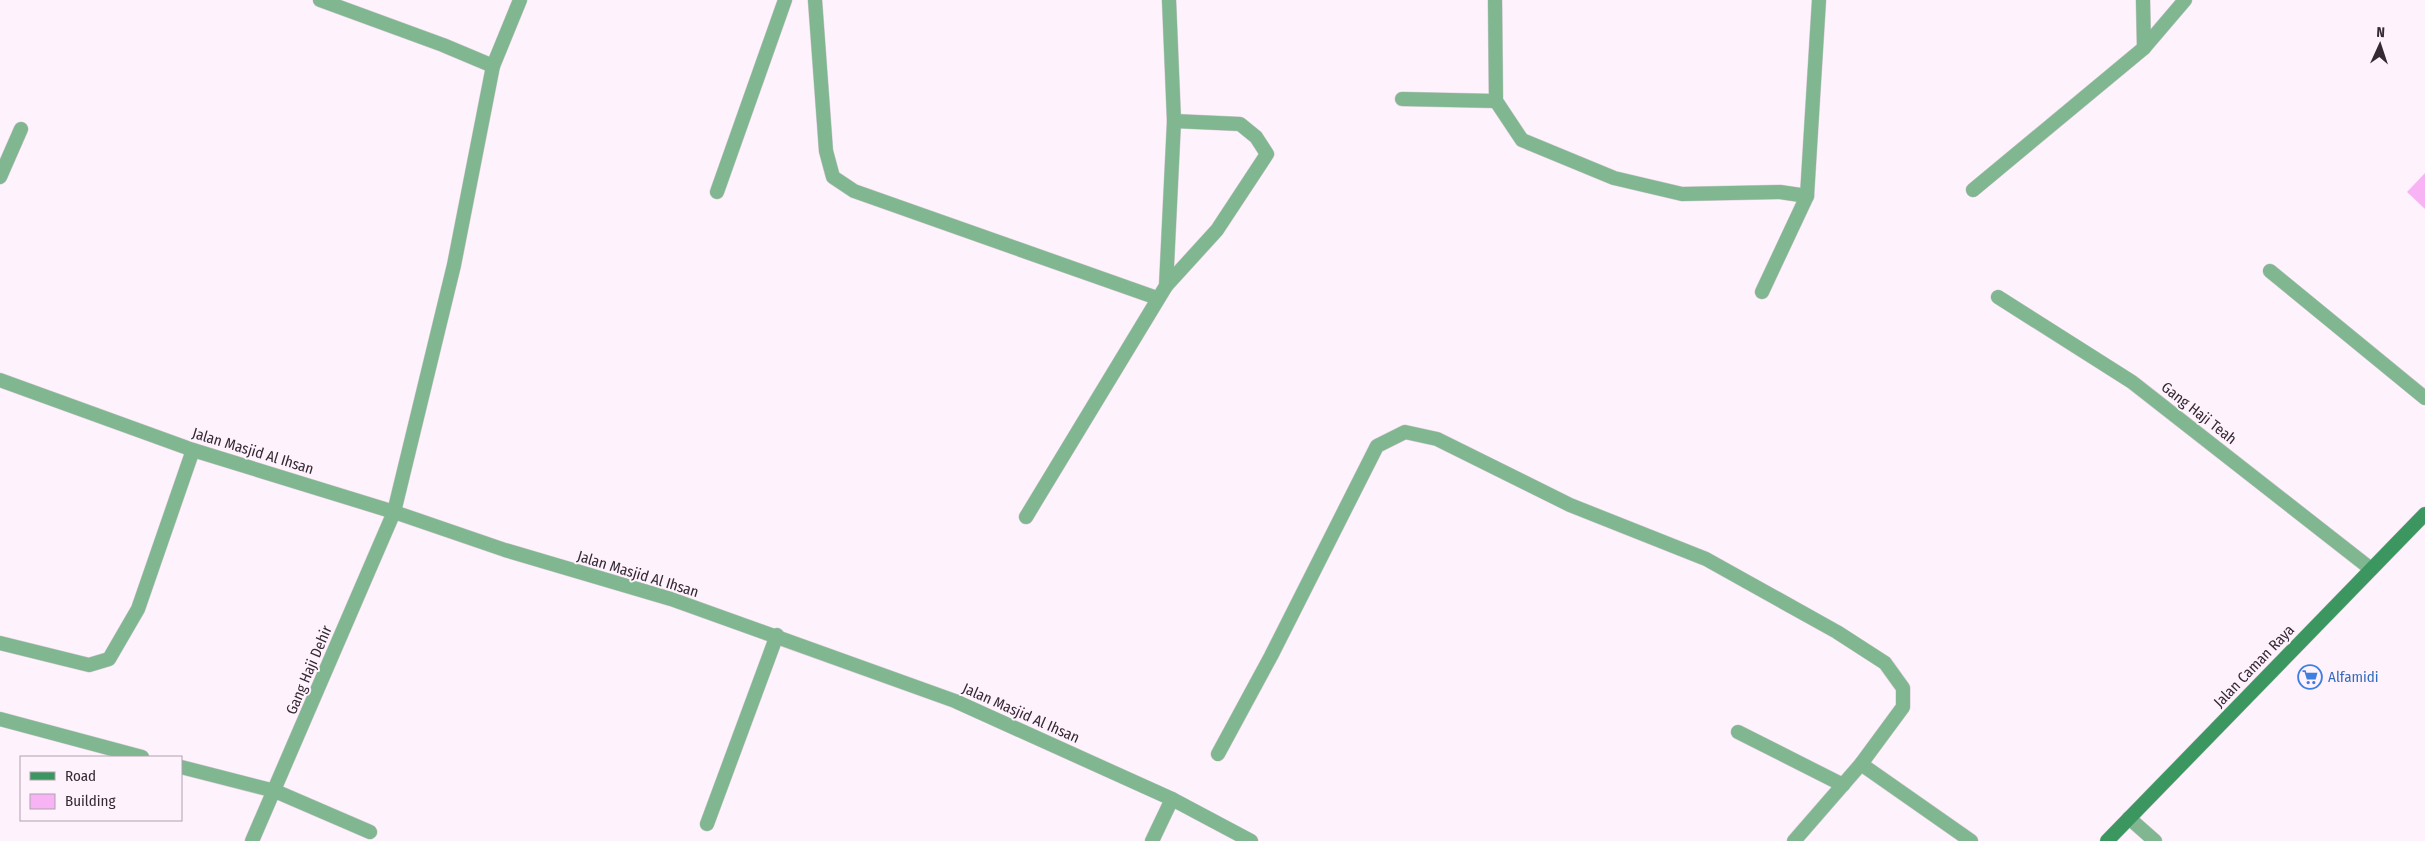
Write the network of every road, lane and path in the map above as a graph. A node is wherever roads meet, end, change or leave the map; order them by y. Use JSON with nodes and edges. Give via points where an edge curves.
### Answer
{"nodes":[{"id":1,"x":320,"y":0,"type":"edge"},
{"id":2,"x":520,"y":0,"type":"edge"},
{"id":3,"x":785,"y":0,"type":"edge"},
{"id":4,"x":815,"y":0,"type":"edge"},
{"id":5,"x":1169,"y":0,"type":"edge"},
{"id":6,"x":1495,"y":0,"type":"edge"},
{"id":7,"x":1819,"y":0,"type":"edge"},
{"id":8,"x":2143,"y":0,"type":"edge"},
{"id":9,"x":2185,"y":0,"type":"edge"},
{"id":10,"x":2144,"y":48,"type":"junction"},
{"id":11,"x":492,"y":66,"type":"junction"},
{"id":12,"x":1402,"y":99,"type":"dead end"},
{"id":13,"x":1496,"y":101,"type":"junction"},
{"id":14,"x":1174,"y":121,"type":"junction"},
{"id":15,"x":21,"y":129,"type":"dead end"},
{"id":16,"x":0,"y":177,"type":"edge"},
{"id":17,"x":1973,"y":190,"type":"dead end"},
{"id":18,"x":717,"y":192,"type":"dead end"},
{"id":19,"x":1807,"y":196,"type":"junction"},
{"id":20,"x":2270,"y":271,"type":"dead end"},
{"id":21,"x":1166,"y":286,"type":"junction"},
{"id":22,"x":1762,"y":292,"type":"dead end"},
{"id":23,"x":1998,"y":297,"type":"dead end"},
{"id":24,"x":1157,"y":298,"type":"junction"},
{"id":25,"x":0,"y":380,"type":"edge"},
{"id":26,"x":2425,"y":398,"type":"edge"},
{"id":27,"x":193,"y":450,"type":"junction"},
{"id":28,"x":394,"y":512,"type":"junction"},
{"id":29,"x":2425,"y":514,"type":"edge"},
{"id":30,"x":1026,"y":517,"type":"dead end"},
{"id":31,"x":2370,"y":569,"type":"junction"},
{"id":32,"x":777,"y":635,"type":"junction"},
{"id":33,"x":0,"y":643,"type":"edge"},
{"id":34,"x":0,"y":719,"type":"edge"},
{"id":35,"x":1738,"y":732,"type":"dead end"},
{"id":36,"x":1218,"y":754,"type":"dead end"},
{"id":37,"x":138,"y":756,"type":"edge"},
{"id":38,"x":1861,"y":764,"type":"junction"},
{"id":39,"x":182,"y":767,"type":"edge"},
{"id":40,"x":1843,"y":785,"type":"junction"},
{"id":41,"x":275,"y":791,"type":"junction"},
{"id":42,"x":1172,"y":800,"type":"junction"},
{"id":43,"x":2129,"y":818,"type":"junction"},
{"id":44,"x":707,"y":824,"type":"dead end"},
{"id":45,"x":370,"y":832,"type":"dead end"},
{"id":46,"x":252,"y":841,"type":"edge"},
{"id":47,"x":1152,"y":841,"type":"edge"},
{"id":48,"x":1251,"y":841,"type":"edge"},
{"id":49,"x":1794,"y":841,"type":"edge"},
{"id":50,"x":1971,"y":841,"type":"edge"},
{"id":51,"x":2107,"y":841,"type":"edge"},
{"id":52,"x":2155,"y":841,"type":"edge"}],
"edges":[{"from":1,"to":11,"type":"street"},
{"from":2,"to":11,"type":"street","name":"Gang Haji Dehir"},
{"from":3,"to":18,"type":"street"},
{"from":4,"to":24,"type":"street","via":[[826,151],[833,177],[854,191]]},
{"from":5,"to":14,"type":"street"},
{"from":6,"to":13,"type":"street"},
{"from":7,"to":19,"type":"street"},
{"from":8,"to":10,"type":"street"},
{"from":9,"to":10,"type":"street"},
{"from":10,"to":17,"type":"street"},
{"from":11,"to":28,"type":"street","name":"Gang Haji Dehir","via":[[454,265]]},
{"from":12,"to":13,"type":"street"},
{"from":13,"to":19,"type":"street","via":[[1522,140],[1614,178],[1682,194],[1780,192]]},
{"from":14,"to":21,"type":"street"},
{"from":14,"to":21,"type":"street","via":[[1240,124],[1256,138],[1267,154],[1217,230]]},
{"from":15,"to":16,"type":"street"},
{"from":19,"to":22,"type":"street"},
{"from":20,"to":26,"type":"street"},
{"from":21,"to":24,"type":"street"},
{"from":23,"to":31,"type":"street","name":"Gang Haji Teah","via":[[2132,382]]},
{"from":24,"to":30,"type":"street"},
{"from":25,"to":27,"type":"street","name":"Jalan Masjid Al Ihsan"},
{"from":27,"to":28,"type":"street","name":"Jalan Masjid Al Ihsan"},
{"from":27,"to":33,"type":"street","via":[[138,609],[109,659],[90,665]]},
{"from":28,"to":32,"type":"street","name":"Jalan Masjid Al Ihsan"},
{"from":28,"to":41,"type":"street","name":"Gang Haji Dehir"},
{"from":29,"to":31,"type":"main road","name":"Jalan Caman Raya"},
{"from":31,"to":43,"type":"main road","name":"Jalan Caman Raya"},
{"from":32,"to":42,"type":"street","name":"Jalan Masjid Al Ihsan","via":[[955,700]]},
{"from":32,"to":44,"type":"street"},
{"from":34,"to":37,"type":"street"},
{"from":35,"to":40,"type":"street"},
{"from":36,"to":38,"type":"street","via":[[1272,656],[1377,446],[1405,432],[1437,440],[1570,505],[1706,559],[1837,632],[1885,663],[1902,688],[1903,707]]},
{"from":38,"to":40,"type":"street"},
{"from":38,"to":50,"type":"street"},
{"from":39,"to":41,"type":"street"},
{"from":40,"to":49,"type":"street"},
{"from":41,"to":45,"type":"street"},
{"from":41,"to":46,"type":"street","name":"Gang Haji Dehir"},
{"from":42,"to":47,"type":"street"},
{"from":42,"to":48,"type":"street","name":"Jalan Masjid Al Ihsan"},
{"from":43,"to":51,"type":"main road","name":"Jalan Caman Raya"},
{"from":43,"to":52,"type":"street"}]}
